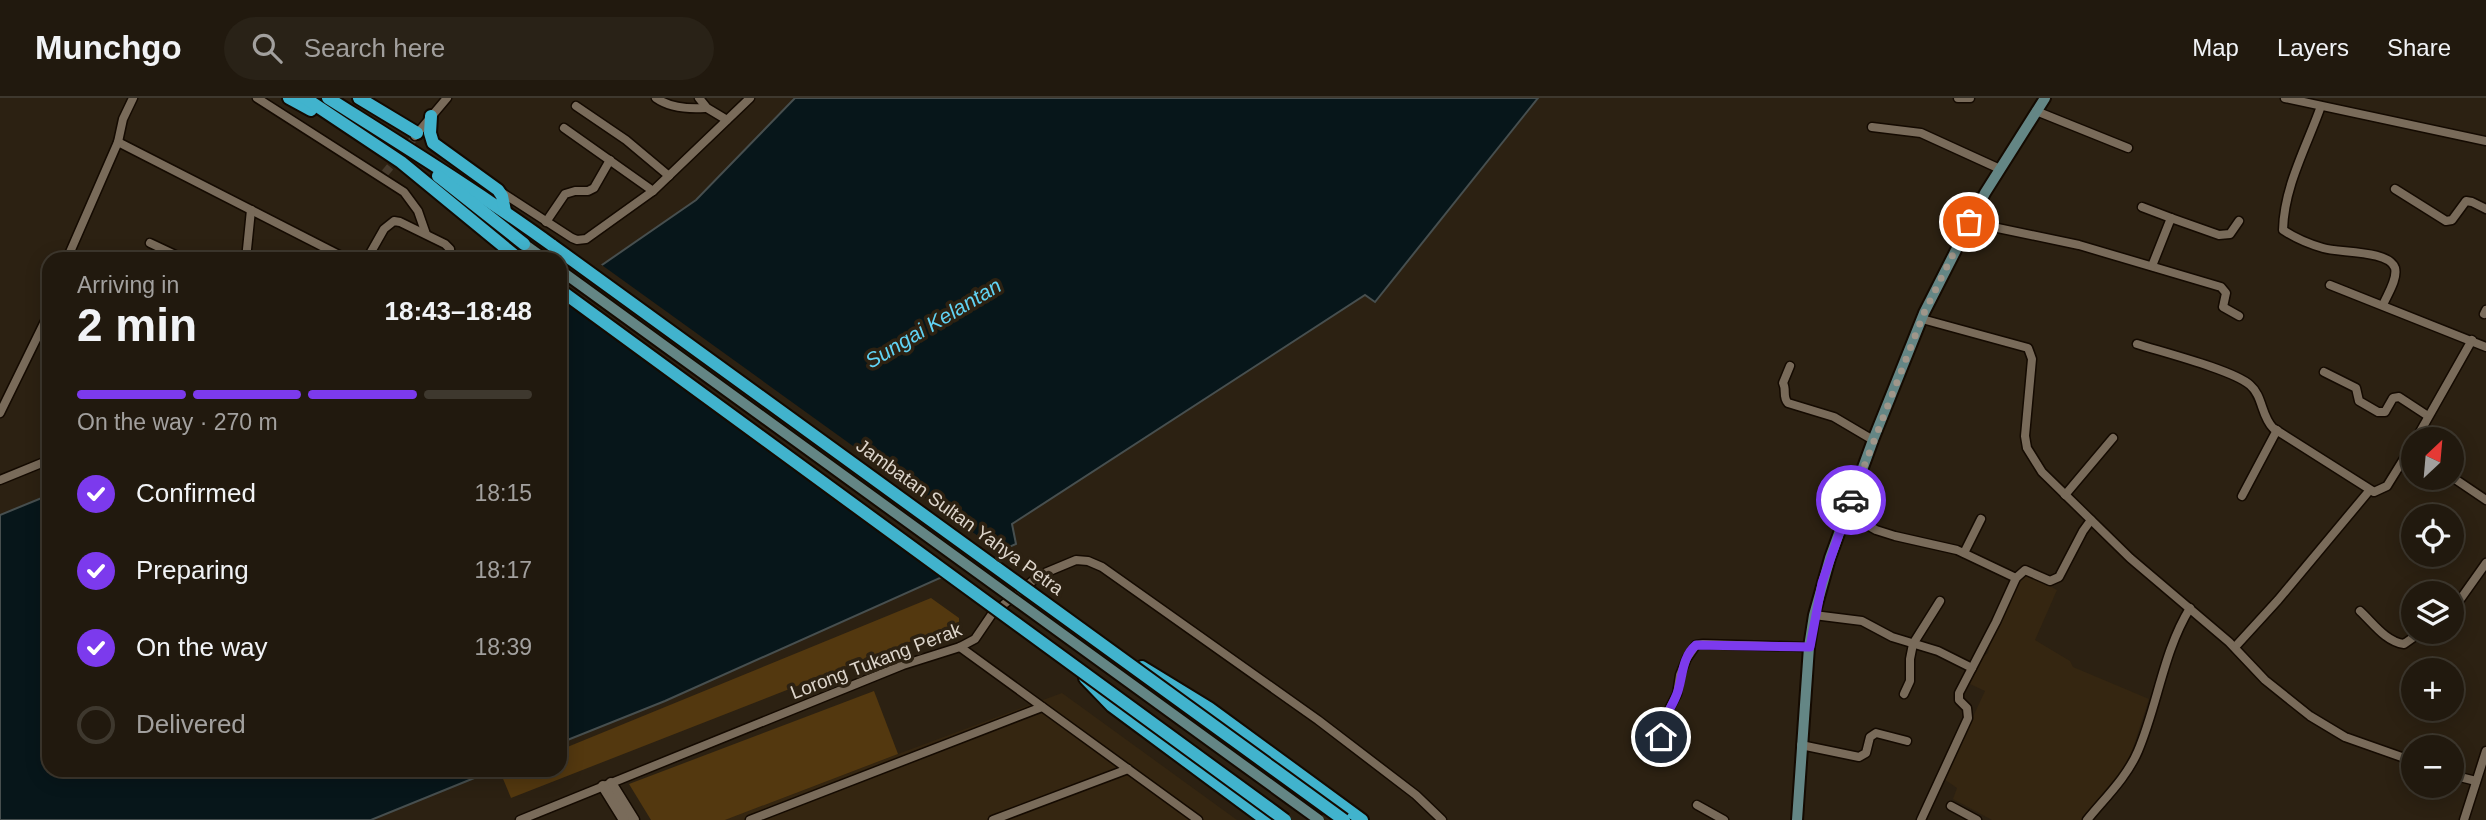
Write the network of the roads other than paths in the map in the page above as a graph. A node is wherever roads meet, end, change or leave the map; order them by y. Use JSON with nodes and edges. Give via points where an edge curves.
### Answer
{"nodes":[{"id":1,"x":133,"y":98,"type":"edge"},
{"id":2,"x":257,"y":98,"type":"edge"},
{"id":3,"x":289,"y":98,"type":"edge"},
{"id":4,"x":305,"y":98,"type":"edge"},
{"id":5,"x":328,"y":98,"type":"edge"},
{"id":6,"x":359,"y":98,"type":"edge"},
{"id":7,"x":447,"y":98,"type":"edge"},
{"id":8,"x":656,"y":98,"type":"edge"},
{"id":9,"x":699,"y":98,"type":"edge"},
{"id":10,"x":750,"y":98,"type":"edge"},
{"id":11,"x":1958,"y":98,"type":"edge"},
{"id":12,"x":1970,"y":98,"type":"edge"},
{"id":13,"x":2045,"y":98,"type":"edge"},
{"id":14,"x":2285,"y":98,"type":"edge"},
{"id":15,"x":576,"y":106,"type":"dead end"},
{"id":16,"x":2321,"y":106,"type":"junction"},
{"id":17,"x":705,"y":108,"type":"junction"},
{"id":18,"x":2036,"y":111,"type":"junction"},
{"id":19,"x":431,"y":116,"type":"junction"},
{"id":20,"x":727,"y":120,"type":"junction"},
{"id":21,"x":1872,"y":127,"type":"dead end"},
{"id":22,"x":564,"y":128,"type":"dead end"},
{"id":23,"x":416,"y":135,"type":"joint"},
{"id":24,"x":2486,"y":141,"type":"edge"},
{"id":25,"x":118,"y":142,"type":"junction"},
{"id":26,"x":2128,"y":148,"type":"dead end"},
{"id":27,"x":385,"y":151,"type":"junction"},
{"id":28,"x":409,"y":151,"type":"junction"},
{"id":29,"x":610,"y":160,"type":"junction"},
{"id":30,"x":401,"y":162,"type":"junction"},
{"id":31,"x":2000,"y":169,"type":"junction"},
{"id":32,"x":669,"y":176,"type":"junction"},
{"id":33,"x":2395,"y":189,"type":"dead end"},
{"id":34,"x":498,"y":190,"type":"junction"},
{"id":35,"x":653,"y":191,"type":"junction"},
{"id":36,"x":2142,"y":207,"type":"dead end"},
{"id":37,"x":2486,"y":209,"type":"edge"},
{"id":38,"x":251,"y":210,"type":"junction"},
{"id":39,"x":505,"y":211,"type":"junction"},
{"id":40,"x":2171,"y":218,"type":"junction"},
{"id":41,"x":2239,"y":221,"type":"dead end"},
{"id":42,"x":546,"y":222,"type":"junction"},
{"id":43,"x":1969,"y":222,"type":"junction"},
{"id":44,"x":426,"y":234,"type":"junction"},
{"id":45,"x":150,"y":243,"type":"dead end"},
{"id":46,"x":524,"y":244,"type":"junction"},
{"id":47,"x":70,"y":252,"type":"edge"},
{"id":48,"x":169,"y":252,"type":"edge"},
{"id":49,"x":247,"y":252,"type":"edge"},
{"id":50,"x":333,"y":252,"type":"edge"},
{"id":51,"x":371,"y":252,"type":"edge"},
{"id":52,"x":450,"y":252,"type":"edge"},
{"id":53,"x":510,"y":252,"type":"edge"},
{"id":54,"x":535,"y":252,"type":"edge"},
{"id":55,"x":561,"y":252,"type":"edge"},
{"id":56,"x":567,"y":256,"type":"edge"},
{"id":57,"x":2152,"y":266,"type":"junction"},
{"id":58,"x":567,"y":275,"type":"edge"},
{"id":59,"x":2330,"y":285,"type":"dead end"},
{"id":60,"x":567,"y":295,"type":"edge"},
{"id":61,"x":2383,"y":305,"type":"junction"},
{"id":62,"x":2239,"y":316,"type":"dead end"},
{"id":63,"x":1922,"y":319,"type":"junction"},
{"id":64,"x":42,"y":327,"type":"edge"},
{"id":65,"x":2472,"y":340,"type":"junction"},
{"id":66,"x":2137,"y":344,"type":"dead end"},
{"id":67,"x":2486,"y":347,"type":"edge"},
{"id":68,"x":1790,"y":366,"type":"dead end"},
{"id":69,"x":2324,"y":372,"type":"dead end"},
{"id":70,"x":0,"y":413,"type":"edge"},
{"id":71,"x":2428,"y":416,"type":"junction"},
{"id":72,"x":2422,"y":427,"type":"edge"},
{"id":73,"x":2277,"y":430,"type":"junction"},
{"id":74,"x":2113,"y":438,"type":"dead end"},
{"id":75,"x":1873,"y":440,"type":"junction"},
{"id":76,"x":42,"y":463,"type":"edge"},
{"id":77,"x":2401,"y":464,"type":"edge"},
{"id":78,"x":0,"y":480,"type":"edge"},
{"id":79,"x":2464,"y":485,"type":"edge"},
{"id":80,"x":2369,"y":491,"type":"junction"},
{"id":81,"x":2065,"y":495,"type":"junction"},
{"id":82,"x":2242,"y":496,"type":"dead end"},
{"id":83,"x":2486,"y":500,"type":"edge"},
{"id":84,"x":1846,"y":513,"type":"junction"},
{"id":85,"x":1981,"y":519,"type":"dead end"},
{"id":86,"x":2091,"y":520,"type":"junction"},
{"id":87,"x":1964,"y":553,"type":"junction"},
{"id":88,"x":2486,"y":563,"type":"edge"},
{"id":89,"x":2016,"y":578,"type":"junction"},
{"id":90,"x":2464,"y":594,"type":"edge"},
{"id":91,"x":1940,"y":601,"type":"dead end"},
{"id":92,"x":2190,"y":608,"type":"junction"},
{"id":93,"x":2360,"y":611,"type":"dead end"},
{"id":94,"x":1814,"y":615,"type":"junction"},
{"id":95,"x":1094,"y":638,"type":"junction"},
{"id":96,"x":1913,"y":644,"type":"junction"},
{"id":97,"x":2401,"y":644,"type":"edge"},
{"id":98,"x":960,"y":647,"type":"junction"},
{"id":99,"x":1810,"y":647,"type":"junction"},
{"id":100,"x":2235,"y":647,"type":"junction"},
{"id":101,"x":1074,"y":666,"type":"junction"},
{"id":102,"x":1972,"y":668,"type":"junction"},
{"id":103,"x":1904,"y":694,"type":"dead end"},
{"id":104,"x":1042,"y":707,"type":"junction"},
{"id":105,"x":1908,"y":741,"type":"dead end"},
{"id":106,"x":1801,"y":746,"type":"junction"},
{"id":107,"x":2486,"y":751,"type":"edge"},
{"id":108,"x":1672,"y":754,"type":"dead end"},
{"id":109,"x":2401,"y":757,"type":"edge"},
{"id":110,"x":1128,"y":769,"type":"junction"},
{"id":111,"x":2464,"y":778,"type":"edge"},
{"id":112,"x":2476,"y":781,"type":"junction"},
{"id":113,"x":607,"y":784,"type":"junction"},
{"id":114,"x":1697,"y":805,"type":"dead end"},
{"id":115,"x":1951,"y":806,"type":"dead end"},
{"id":116,"x":1795,"y":816,"type":"edge"},
{"id":117,"x":520,"y":820,"type":"edge"},
{"id":118,"x":624,"y":820,"type":"edge"},
{"id":119,"x":634,"y":820,"type":"edge"},
{"id":120,"x":750,"y":820,"type":"edge"},
{"id":121,"x":993,"y":820,"type":"edge"},
{"id":122,"x":1199,"y":820,"type":"edge"},
{"id":123,"x":1266,"y":820,"type":"edge"},
{"id":124,"x":1285,"y":820,"type":"edge"},
{"id":125,"x":1319,"y":820,"type":"edge"},
{"id":126,"x":1344,"y":820,"type":"edge"},
{"id":127,"x":1362,"y":820,"type":"edge"},
{"id":128,"x":1442,"y":820,"type":"edge"},
{"id":129,"x":1724,"y":820,"type":"edge"},
{"id":130,"x":1921,"y":820,"type":"edge"},
{"id":131,"x":1977,"y":820,"type":"edge"},
{"id":132,"x":2087,"y":820,"type":"edge"},
{"id":133,"x":2465,"y":820,"type":"edge"}],
"edges":[{"from":1,"to":25,"type":"street"},
{"from":2,"to":44,"type":"street","via":[[383,175],[412,201]]},
{"from":3,"to":27,"type":"highway"},
{"from":4,"to":27,"type":"highway"},
{"from":5,"to":28,"type":"highway"},
{"from":6,"to":23,"type":"highway"},
{"from":7,"to":19,"type":"street"},
{"from":8,"to":17,"type":"street","via":[[682,107]]},
{"from":9,"to":17,"type":"street"},
{"from":10,"to":20,"type":"street"},
{"from":11,"to":12,"type":"street"},
{"from":13,"to":18,"type":"main road"},
{"from":14,"to":16,"type":"street"},
{"from":15,"to":32,"type":"street"},
{"from":16,"to":24,"type":"street"},
{"from":16,"to":61,"type":"street","via":[[2294,175],[2283,230],[2325,249],[2390,262],[2394,277]]},
{"from":17,"to":20,"type":"street"},
{"from":18,"to":26,"type":"street"},
{"from":18,"to":31,"type":"main road"},
{"from":19,"to":23,"type":"street"},
{"from":19,"to":34,"type":"highway","via":[[433,143]]},
{"from":20,"to":32,"type":"street"},
{"from":21,"to":31,"type":"street","via":[[1921,133]]},
{"from":22,"to":29,"type":"street"},
{"from":25,"to":38,"type":"street"},
{"from":25,"to":47,"type":"street"},
{"from":27,"to":30,"type":"highway"},
{"from":28,"to":39,"type":"highway","name":"Jambatan Sultan Yahya Petra"},
{"from":28,"to":46,"type":"highway"},
{"from":29,"to":35,"type":"street"},
{"from":29,"to":42,"type":"street","via":[[594,188],[565,194]]},
{"from":30,"to":46,"type":"highway"},
{"from":30,"to":53,"type":"highway"},
{"from":31,"to":43,"type":"main road"},
{"from":32,"to":35,"type":"street"},
{"from":33,"to":37,"type":"street","via":[[2446,220],[2452,220],[2468,200]]},
{"from":34,"to":39,"type":"highway"},
{"from":34,"to":42,"type":"street"},
{"from":35,"to":42,"type":"street","via":[[586,239],[572,238]]},
{"from":36,"to":40,"type":"street"},
{"from":38,"to":49,"type":"street"},
{"from":38,"to":50,"type":"street"},
{"from":39,"to":55,"type":"highway","name":"Jambatan Sultan Yahya Petra","bridge":true},
{"from":40,"to":41,"type":"street","via":[[2225,235]]},
{"from":40,"to":57,"type":"street"},
{"from":43,"to":57,"type":"street"},
{"from":43,"to":63,"type":"main road"},
{"from":44,"to":51,"type":"street","via":[[400,222],[388,224]]},
{"from":44,"to":52,"type":"street"},
{"from":45,"to":48,"type":"street"},
{"from":46,"to":54,"type":"main road"},
{"from":56,"to":95,"type":"highway","name":"Jambatan Sultan Yahya Petra","bridge":true},
{"from":57,"to":62,"type":"street","via":[[2221,287],[2226,293],[2225,309]]},
{"from":58,"to":125,"type":"main road","name":"Jambatan Sultan Yahya Petra","bridge":true},
{"from":59,"to":61,"type":"street"},
{"from":60,"to":101,"type":"highway","bridge":true},
{"from":61,"to":65,"type":"street"},
{"from":63,"to":75,"type":"main road"},
{"from":63,"to":81,"type":"street","via":[[2031,350],[2027,449]]},
{"from":64,"to":70,"type":"street"},
{"from":65,"to":67,"type":"street"},
{"from":65,"to":71,"type":"street"},
{"from":66,"to":73,"type":"street","via":[[2250,384],[2267,422]]},
{"from":68,"to":75,"type":"street","via":[[1783,383],[1788,403],[1834,417]]},
{"from":69,"to":71,"type":"street","via":[[2354,387],[2359,401],[2378,412],[2385,412],[2393,398],[2399,397]]},
{"from":71,"to":72,"type":"street"},
{"from":73,"to":80,"type":"street"},
{"from":73,"to":82,"type":"street"},
{"from":74,"to":81,"type":"street"},
{"from":75,"to":84,"type":"main road"},
{"from":76,"to":78,"type":"street"},
{"from":77,"to":80,"type":"street","via":[[2387,486]]},
{"from":79,"to":83,"type":"street"},
{"from":80,"to":100,"type":"street"},
{"from":81,"to":86,"type":"street"},
{"from":84,"to":87,"type":"street","via":[[1876,530]]},
{"from":84,"to":94,"type":"main road"},
{"from":85,"to":87,"type":"street"},
{"from":86,"to":89,"type":"street","via":[[2059,577],[2050,581],[2025,570]]},
{"from":86,"to":92,"type":"street"},
{"from":87,"to":89,"type":"street"},
{"from":88,"to":90,"type":"street"},
{"from":89,"to":102,"type":"street"},
{"from":91,"to":96,"type":"street"},
{"from":92,"to":100,"type":"street"},
{"from":92,"to":132,"type":"street","via":[[2173,641],[2137,753]]},
{"from":93,"to":97,"type":"street","via":[[2388,638]]},
{"from":94,"to":96,"type":"street","via":[[1862,621]]},
{"from":94,"to":99,"type":"main road"},
{"from":95,"to":126,"type":"highway","name":"Jambatan Sultan Yahya Petra","bridge":true},
{"from":95,"to":127,"type":"highway","bridge":true,"via":[[1209,708]]},
{"from":96,"to":102,"type":"street"},
{"from":96,"to":103,"type":"street","via":[[1910,681]]},
{"from":98,"to":104,"type":"street"},
{"from":98,"to":113,"type":"street","name":"Lorong Tukang Perak","via":[[903,665]]},
{"from":98,"to":128,"type":"street","name":"Lorong Tukang Perak","via":[[975,639],[992,614],[1041,575],[1076,560],[1088,561],[1318,720]]},
{"from":99,"to":106,"type":"main road"},
{"from":99,"to":108,"type":"street","via":[[1696,645],[1662,723],[1662,746]]},
{"from":100,"to":109,"type":"street","via":[[2265,680],[2333,732]]},
{"from":101,"to":123,"type":"highway","bridge":true,"via":[[1112,706]]},
{"from":101,"to":124,"type":"highway","bridge":true},
{"from":102,"to":130,"type":"street","via":[[1958,696],[1968,708],[1968,718]]},
{"from":104,"to":110,"type":"street"},
{"from":104,"to":120,"type":"street"},
{"from":105,"to":106,"type":"street","via":[[1876,733],[1859,757]]},
{"from":106,"to":116,"type":"main road"},
{"from":107,"to":112,"type":"street"},
{"from":110,"to":121,"type":"street"},
{"from":110,"to":122,"type":"street"},
{"from":111,"to":112,"type":"street"},
{"from":112,"to":133,"type":"street"},
{"from":113,"to":117,"type":"street","name":"Lorong Tukang Perak"},
{"from":113,"to":118,"type":"street"},
{"from":113,"to":119,"type":"street"},
{"from":114,"to":129,"type":"street"},
{"from":115,"to":131,"type":"street"}]}
